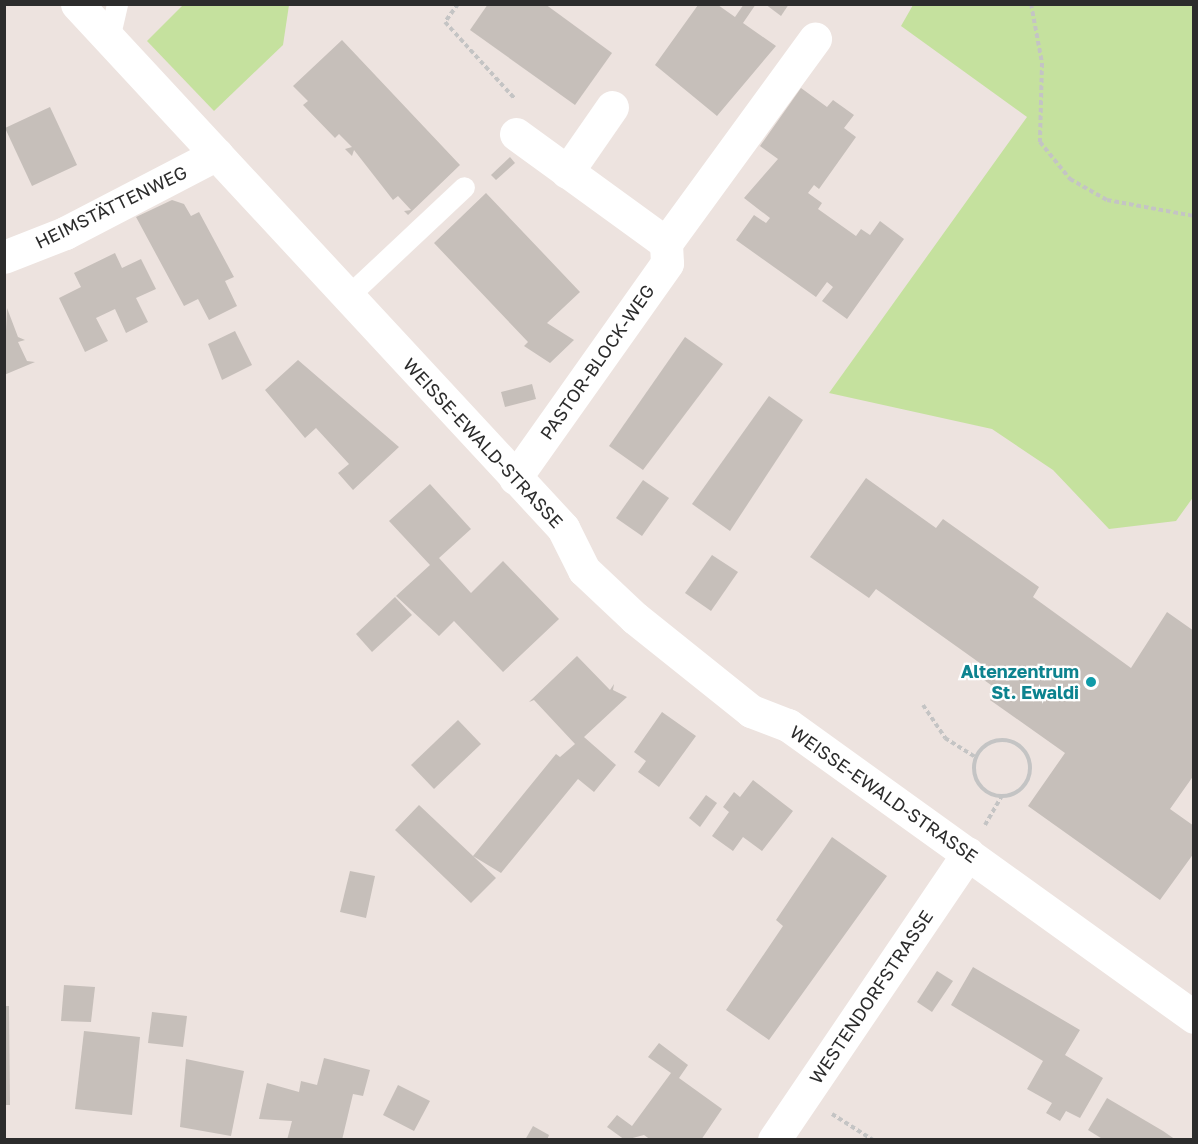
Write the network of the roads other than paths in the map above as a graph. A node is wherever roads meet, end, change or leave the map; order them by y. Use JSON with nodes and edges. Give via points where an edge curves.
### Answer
{"nodes":[{"id":1,"x":77,"y":4,"type":"edge"},
{"id":2,"x":117,"y":4,"type":"edge"},
{"id":3,"x":109,"y":39,"type":"junction"},
{"id":4,"x":815,"y":39,"type":"dead end"},
{"id":5,"x":612,"y":107,"type":"dead end"},
{"id":6,"x":516,"y":134,"type":"road end"},
{"id":7,"x":217,"y":154,"type":"junction"},
{"id":8,"x":567,"y":172,"type":"junction"},
{"id":9,"x":464,"y":187,"type":"dead end"},
{"id":10,"x":666,"y":243,"type":"junction"},
{"id":11,"x":4,"y":257,"type":"edge"},
{"id":12,"x":348,"y":296,"type":"junction"},
{"id":13,"x":515,"y":478,"type":"junction"},
{"id":14,"x":968,"y":854,"type":"junction"},
{"id":15,"x":1194,"y":1017,"type":"edge"},
{"id":16,"x":774,"y":1140,"type":"edge"}],
"edges":[{"from":1,"to":3,"type":"street","name":"WEISSE-EWALD-STRASSE"},
{"from":2,"to":3,"type":"lane"},
{"from":3,"to":7,"type":"street","name":"WEISSE-EWALD-STRASSE"},
{"from":4,"to":10,"type":"street","name":"PASTOR-BLOCK-WEG"},
{"from":5,"to":8,"type":"street"},
{"from":6,"to":8,"type":"street"},
{"from":7,"to":11,"type":"street","name":"HEIMSTÄTTENWEG","via":[[65,233]]},
{"from":7,"to":12,"type":"street","name":"WEISSE-EWALD-STRASSE"},
{"from":8,"to":10,"type":"street"},
{"from":9,"to":12,"type":"lane"},
{"from":10,"to":13,"type":"street","name":"PASTOR-BLOCK-WEG","via":[[667,262]]},
{"from":12,"to":13,"type":"street","name":"WEISSE-EWALD-STRASSE"},
{"from":13,"to":14,"type":"street","name":"WEISSE-EWALD-STRASSE","via":[[563,528],[584,570],[635,618],[751,711],[788,725]]},
{"from":14,"to":15,"type":"street","name":"WEISSE-EWALD-STRASSE"},
{"from":14,"to":16,"type":"street","name":"WESTENDORFSTRASSE"}]}
